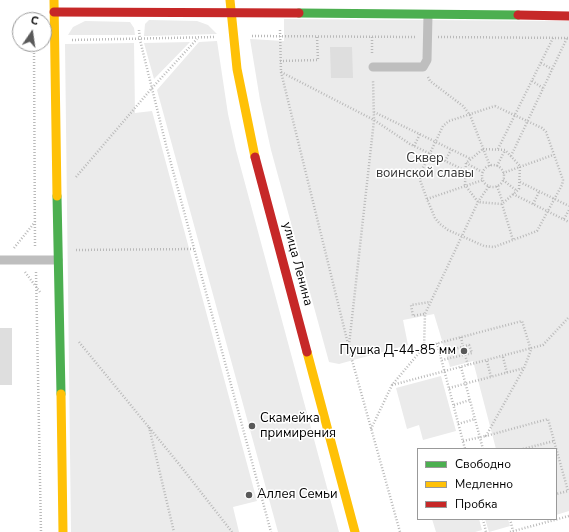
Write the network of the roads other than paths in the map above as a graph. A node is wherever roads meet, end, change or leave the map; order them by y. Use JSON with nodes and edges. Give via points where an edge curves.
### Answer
{"nodes":[{"id":1,"x":54,"y":0,"type":"edge"},
{"id":2,"x":230,"y":0,"type":"edge"},
{"id":3,"x":54,"y":12,"type":"junction"},
{"id":4,"x":231,"y":12,"type":"junction"},
{"id":5,"x":428,"y":15,"type":"junction"},
{"id":6,"x":569,"y":16,"type":"edge"},
{"id":7,"x":373,"y":67,"type":"road end"},
{"id":8,"x":0,"y":260,"type":"edge"},
{"id":9,"x":58,"y":260,"type":"junction"},
{"id":10,"x":63,"y":532,"type":"edge"},
{"id":11,"x":355,"y":532,"type":"edge"}],
"edges":[{"from":1,"to":3,"type":"street"},
{"from":2,"to":4,"type":"street","name":"улица Ленина"},
{"from":3,"to":4,"type":"street"},
{"from":3,"to":9,"type":"street"},
{"from":4,"to":5,"type":"street"},
{"from":4,"to":11,"type":"street","name":"улица Ленина","via":[[237,69],[252,144]]},
{"from":5,"to":6,"type":"street"},
{"from":5,"to":7,"type":"lane","via":[[427,60],[423,67]]},
{"from":8,"to":9,"type":"lane"},
{"from":9,"to":10,"type":"street"}]}
